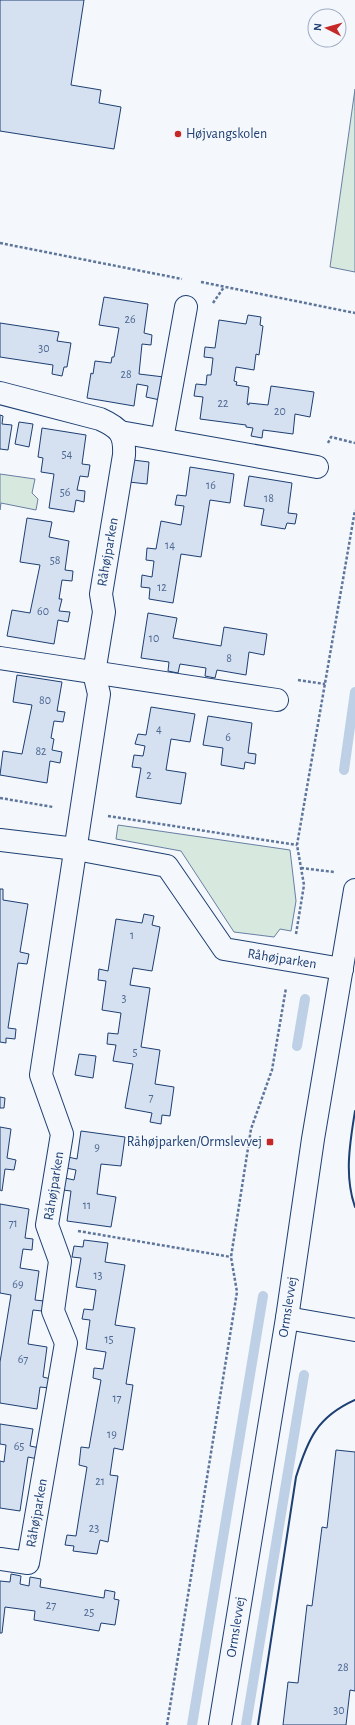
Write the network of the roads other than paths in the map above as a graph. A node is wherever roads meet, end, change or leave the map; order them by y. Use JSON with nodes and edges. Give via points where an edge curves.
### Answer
{"nodes":[{"id":1,"x":186,"y":307,"type":"dead end"},
{"id":2,"x":0,"y":393,"type":"edge"},
{"id":3,"x":120,"y":432,"type":"junction"},
{"id":4,"x":162,"y":439,"type":"junction"},
{"id":5,"x":317,"y":467,"type":"dead end"},
{"id":6,"x":0,"y":658,"type":"edge"},
{"id":7,"x":94,"y":673,"type":"junction"},
{"id":8,"x":277,"y":700,"type":"dead end"},
{"id":9,"x":0,"y":840,"type":"edge"},
{"id":10,"x":76,"y":849,"type":"junction"},
{"id":11,"x":348,"y":882,"type":"edge"},
{"id":12,"x":342,"y":969,"type":"junction"},
{"id":13,"x":287,"y":1318,"type":"junction"},
{"id":14,"x":355,"y":1330,"type":"edge"},
{"id":15,"x":0,"y":1559,"type":"edge"},
{"id":16,"x":220,"y":1725,"type":"edge"}],
"edges":[{"from":1,"to":4,"type":"street"},
{"from":2,"to":3,"type":"street","via":[[100,419]]},
{"from":3,"to":4,"type":"street"},
{"from":3,"to":7,"type":"street","name":"Råhøjparken","via":[[125,440],[124,455],[101,594],[104,612]]},
{"from":4,"to":5,"type":"street"},
{"from":6,"to":7,"type":"street"},
{"from":7,"to":8,"type":"street"},
{"from":7,"to":10,"type":"street","name":"Råhøjparken","via":[[99,694]]},
{"from":9,"to":10,"type":"street","name":"Råhøjparken"},
{"from":10,"to":12,"type":"street","name":"Råhøjparken","via":[[167,866],[224,949]]},
{"from":10,"to":15,"type":"street","name":"Råhøjparken","via":[[41,1075],[62,1134],[47,1225],[60,1261],[53,1311],[66,1343],[28,1564]]},
{"from":11,"to":12,"type":"street","name":"Ormslevvej"},
{"from":12,"to":13,"type":"street","name":"Ormslevvej","via":[[313,1140]]},
{"from":13,"to":14,"type":"street"},
{"from":13,"to":16,"type":"street","name":"Ormslevvej"}]}
